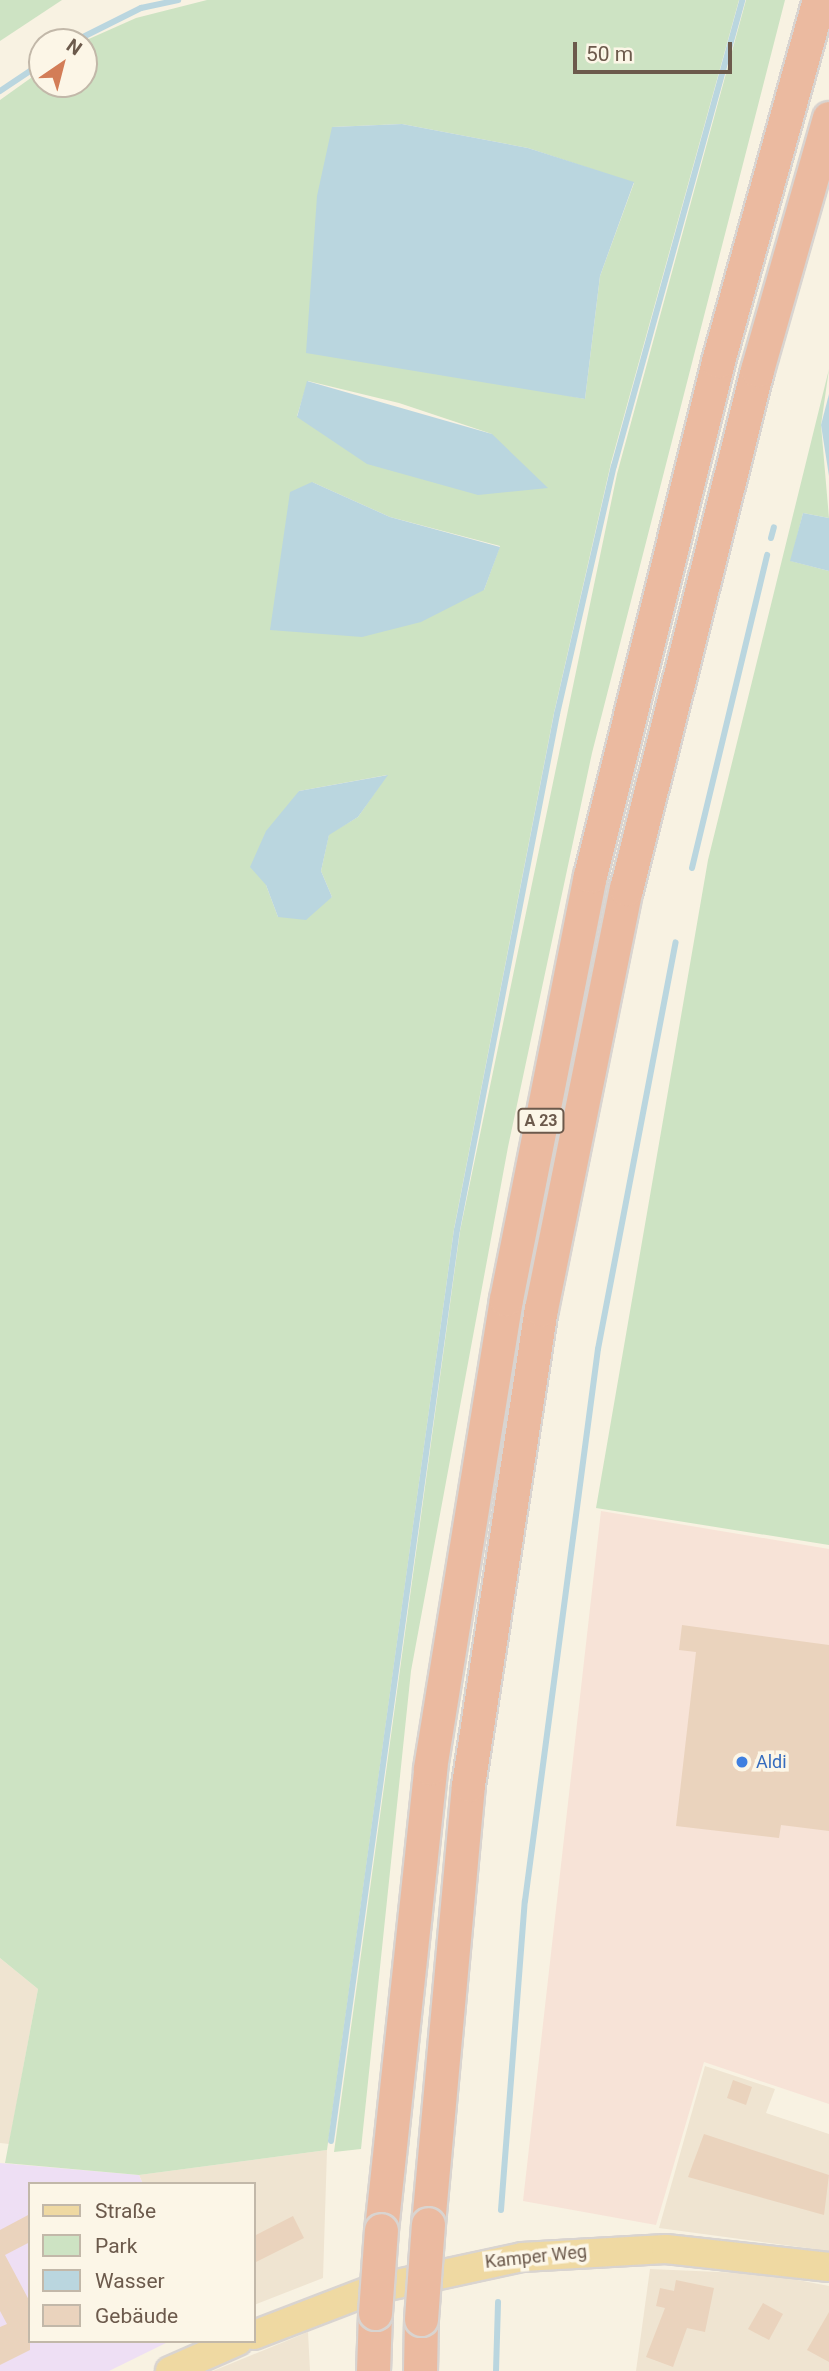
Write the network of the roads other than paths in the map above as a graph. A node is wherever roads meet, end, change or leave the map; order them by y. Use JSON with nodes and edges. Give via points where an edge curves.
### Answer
{"nodes":[{"id":1,"x":819,"y":0,"type":"edge"},
{"id":2,"x":829,"y":118,"type":"edge"},
{"id":3,"x":829,"y":2267,"type":"edge"},
{"id":4,"x":256,"y":2334,"type":"edge"},
{"id":5,"x":233,"y":2343,"type":"edge"},
{"id":6,"x":170,"y":2371,"type":"edge"},
{"id":7,"x":373,"y":2371,"type":"edge"},
{"id":8,"x":420,"y":2371,"type":"edge"}],
"edges":[{"from":1,"to":7,"type":"highway","number":"A 23","bridge":true,"via":[[722,348],[600,837],[506,1298],[430,1768],[381,2230]]},
{"from":2,"to":8,"type":"highway","number":"A 23","bridge":true,"via":[[757,370],[635,849],[541,1309],[468,1785],[428,2224]]},
{"from":3,"to":4,"type":"main road","name":"Kamper Weg","via":[[666,2249],[522,2257],[374,2289]]},
{"from":5,"to":6,"type":"main road"}]}
